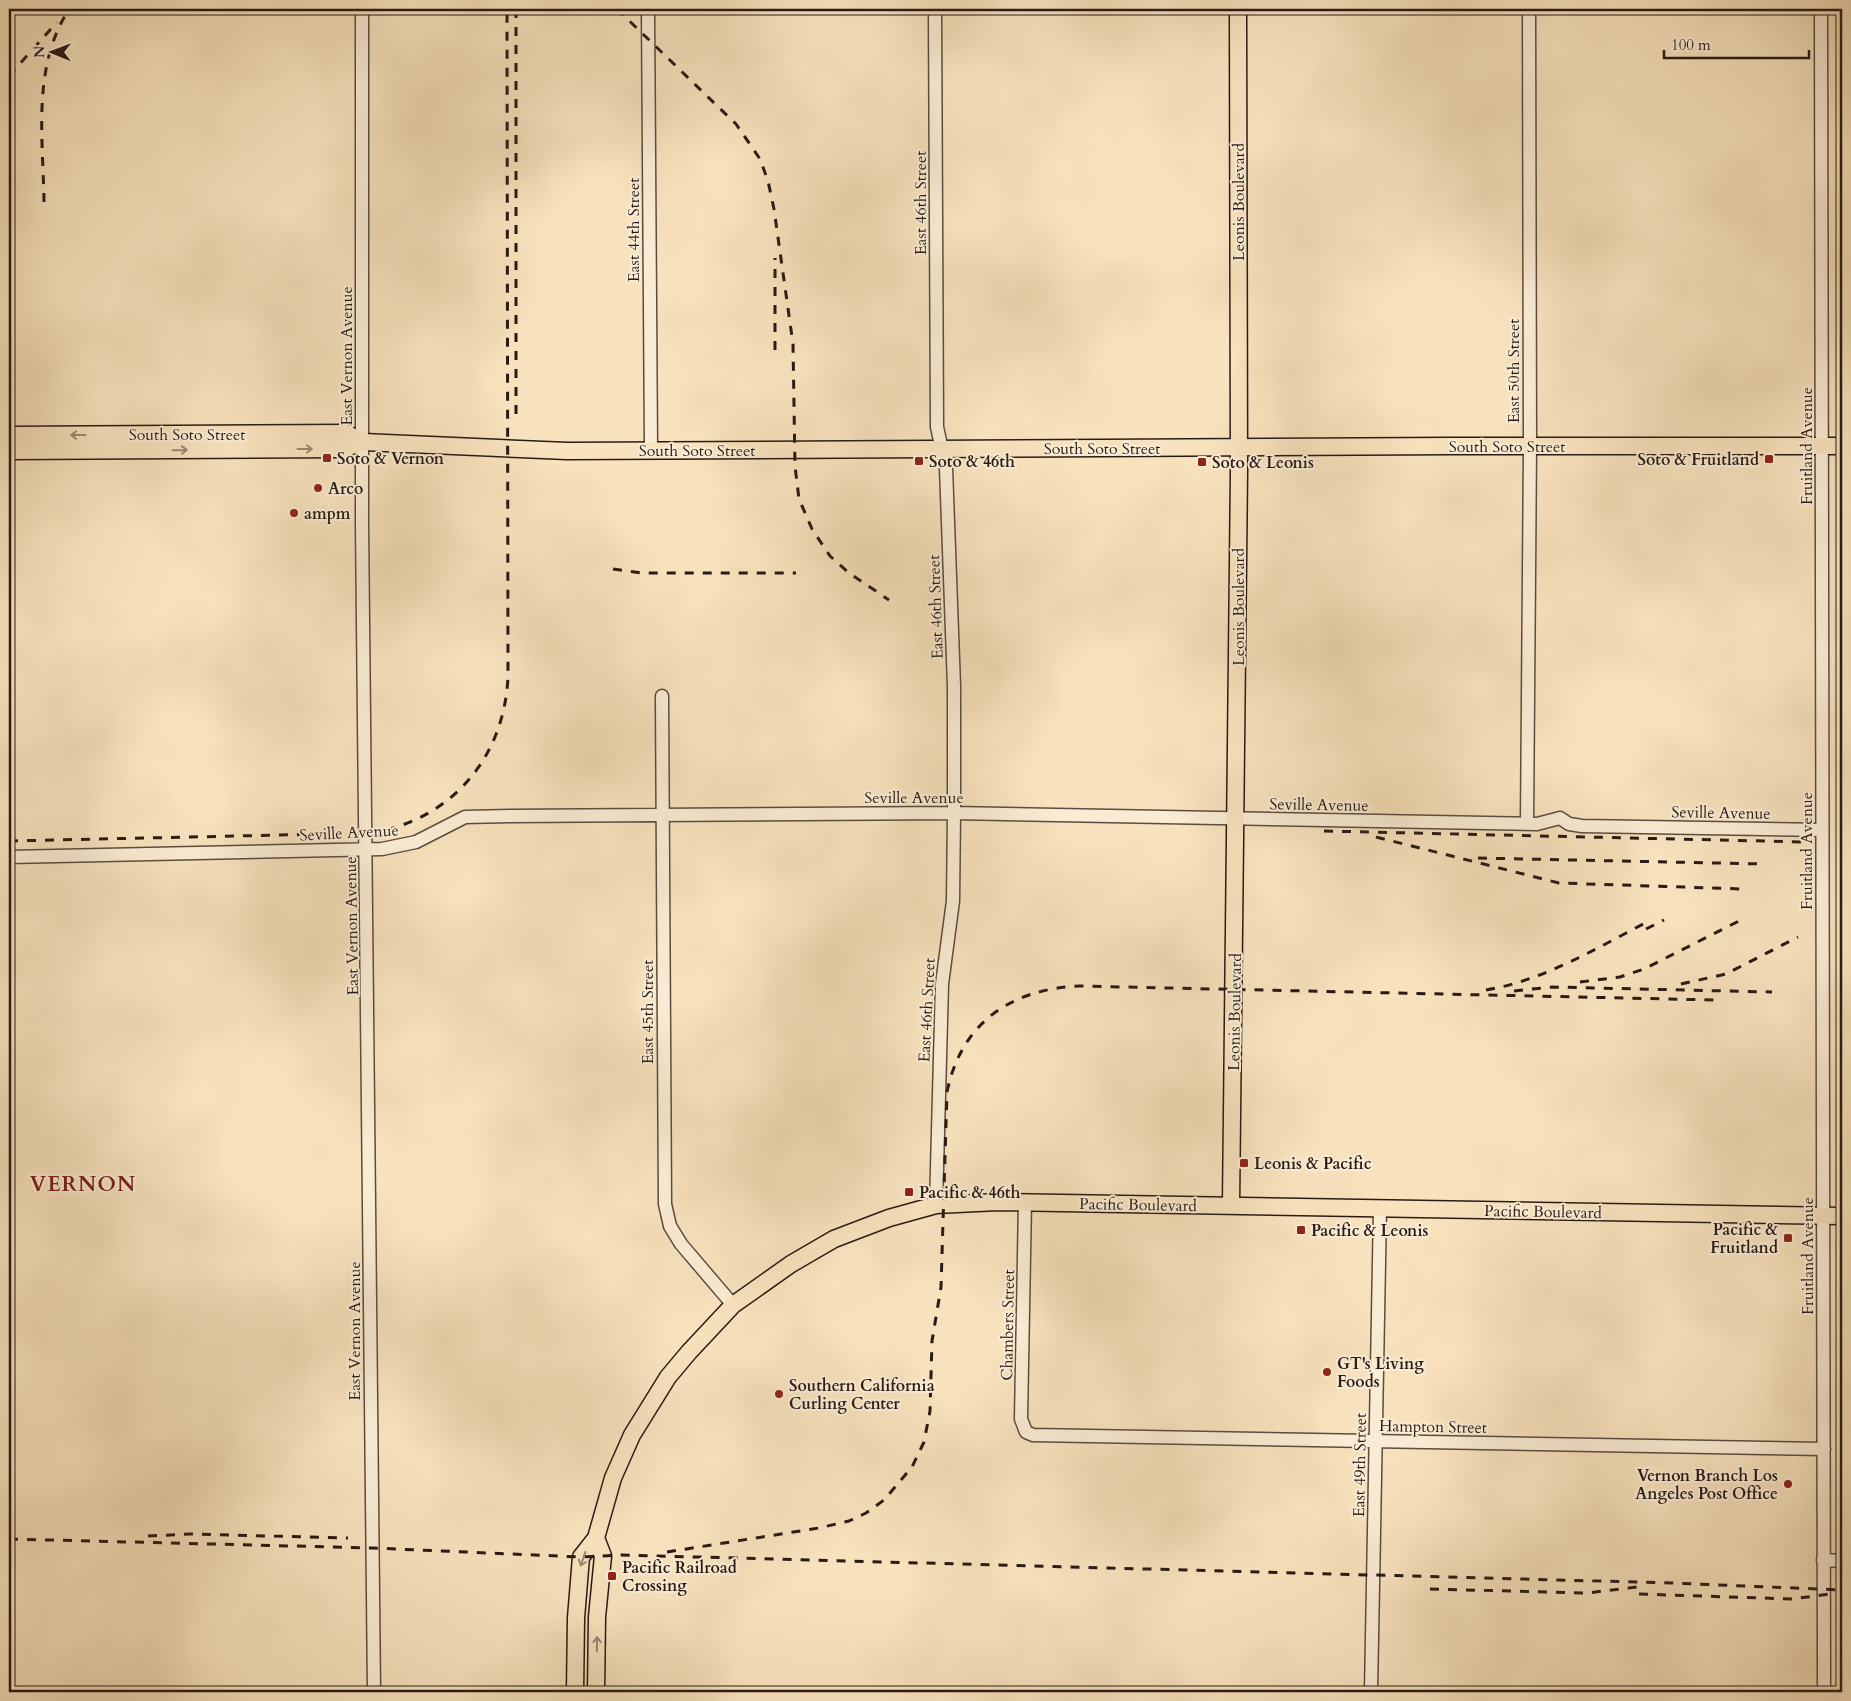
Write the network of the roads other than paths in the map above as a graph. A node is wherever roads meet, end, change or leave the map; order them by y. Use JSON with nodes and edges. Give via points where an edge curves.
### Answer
{"nodes":[{"id":1,"x":362,"y":9,"type":"edge"},
{"id":2,"x":648,"y":9,"type":"edge"},
{"id":3,"x":936,"y":9,"type":"edge"},
{"id":4,"x":1238,"y":9,"type":"edge"},
{"id":5,"x":1529,"y":9,"type":"edge"},
{"id":6,"x":1821,"y":9,"type":"edge"},
{"id":7,"x":143,"y":434,"type":"junction"},
{"id":8,"x":9,"y":435,"type":"edge"},
{"id":9,"x":363,"y":442,"type":"junction"},
{"id":10,"x":1530,"y":446,"type":"junction"},
{"id":11,"x":1822,"y":446,"type":"junction"},
{"id":12,"x":1842,"y":446,"type":"edge"},
{"id":13,"x":1239,"y":447,"type":"junction"},
{"id":14,"x":942,"y":448,"type":"junction"},
{"id":15,"x":651,"y":450,"type":"junction"},
{"id":16,"x":9,"y":451,"type":"edge"},
{"id":17,"x":142,"y":451,"type":"junction"},
{"id":18,"x":662,"y":696,"type":"dead end"},
{"id":19,"x":954,"y":813,"type":"junction"},
{"id":20,"x":662,"y":815,"type":"junction"},
{"id":21,"x":1236,"y":819,"type":"junction"},
{"id":22,"x":1527,"y":824,"type":"junction"},
{"id":23,"x":1822,"y":830,"type":"junction"},
{"id":24,"x":366,"y":850,"type":"junction"},
{"id":25,"x":9,"y":857,"type":"edge"},
{"id":26,"x":1025,"y":1202,"type":"junction"},
{"id":27,"x":936,"y":1205,"type":"junction"},
{"id":28,"x":1231,"y":1205,"type":"junction"},
{"id":29,"x":1380,"y":1208,"type":"junction"},
{"id":30,"x":1823,"y":1216,"type":"junction"},
{"id":31,"x":1842,"y":1216,"type":"edge"},
{"id":32,"x":733,"y":1305,"type":"junction"},
{"id":33,"x":1041,"y":1436,"type":"joint"},
{"id":34,"x":1375,"y":1442,"type":"junction"},
{"id":35,"x":1824,"y":1449,"type":"junction"},
{"id":36,"x":596,"y":1538,"type":"junction"},
{"id":37,"x":1824,"y":1560,"type":"junction"},
{"id":38,"x":1842,"y":1561,"type":"edge"},
{"id":39,"x":374,"y":1692,"type":"edge"},
{"id":40,"x":575,"y":1692,"type":"edge"},
{"id":41,"x":596,"y":1692,"type":"edge"},
{"id":42,"x":1371,"y":1692,"type":"edge"},
{"id":43,"x":1824,"y":1692,"type":"edge"}],
"edges":[{"from":1,"to":9,"type":"street","name":"East Vernon Avenue"},
{"from":2,"to":15,"type":"street","name":"East 44th Street"},
{"from":3,"to":14,"type":"street","name":"East 46th Street","via":[[937,427]]},
{"from":4,"to":13,"type":"main road","name":"Leonis Boulevard"},
{"from":5,"to":10,"type":"street","name":"East 50th Street"},
{"from":6,"to":11,"type":"street","name":"Fruitland Avenue"},
{"from":7,"to":8,"type":"main road","name":"South Soto Street","one_way":true},
{"from":7,"to":9,"type":"main road","name":"South Soto Street","via":[[346,433]]},
{"from":7,"to":17,"type":"main road"},
{"from":9,"to":15,"type":"main road","name":"South Soto Street","via":[[567,451]]},
{"from":17,"to":9,"type":"main road","name":"South Soto Street","one_way":true,"via":[[343,449]]},
{"from":9,"to":24,"type":"street","name":"East Vernon Avenue"},
{"from":10,"to":11,"type":"main road","name":"South Soto Street"},
{"from":10,"to":13,"type":"main road","name":"South Soto Street"},
{"from":10,"to":22,"type":"street","name":"East 50th Street"},
{"from":11,"to":12,"type":"main road","name":"South Soto Street"},
{"from":11,"to":23,"type":"street","name":"Fruitland Avenue"},
{"from":13,"to":14,"type":"main road","name":"South Soto Street"},
{"from":13,"to":21,"type":"main road","name":"Leonis Boulevard"},
{"from":14,"to":15,"type":"main road","name":"South Soto Street"},
{"from":14,"to":19,"type":"street","name":"East 46th Street","via":[[946,468],[954,686]]},
{"from":16,"to":17,"type":"main road","name":"South Soto Street"},
{"from":18,"to":20,"type":"street","name":"East 45th Street"},
{"from":19,"to":20,"type":"street","name":"Seville Avenue"},
{"from":19,"to":21,"type":"street","name":"Seville Avenue"},
{"from":19,"to":27,"type":"street","name":"East 46th Street","via":[[953,901],[942,984]]},
{"from":20,"to":24,"type":"street","name":"Seville Avenue","via":[[471,816],[410,844]]},
{"from":20,"to":32,"type":"street","name":"East 45th Street","via":[[665,1204],[670,1226],[681,1244]]},
{"from":21,"to":22,"type":"street","name":"Seville Avenue"},
{"from":21,"to":28,"type":"main road","name":"Leonis Boulevard"},
{"from":22,"to":23,"type":"street","name":"Seville Avenue","via":[[1560,818],[1569,824],[1582,826]]},
{"from":23,"to":30,"type":"street","name":"Fruitland Avenue"},
{"from":24,"to":25,"type":"street","name":"Seville Avenue"},
{"from":24,"to":39,"type":"street","name":"East Vernon Avenue"},
{"from":26,"to":27,"type":"main road","name":"Pacific Boulevard"},
{"from":26,"to":28,"type":"main road","name":"Pacific Boulevard"},
{"from":26,"to":33,"type":"street","name":"Chambers Street","via":[[1021,1419],[1026,1432]]},
{"from":27,"to":32,"type":"main road","name":"Pacific Boulevard","via":[[889,1218],[834,1239],[791,1264]]},
{"from":28,"to":29,"type":"main road","name":"Pacific Boulevard"},
{"from":29,"to":30,"type":"main road","name":"Pacific Boulevard"},
{"from":29,"to":34,"type":"street","name":"East 49th Street"},
{"from":30,"to":31,"type":"main road","name":"Pacific Boulevard"},
{"from":30,"to":35,"type":"street","name":"Fruitland Avenue"},
{"from":32,"to":36,"type":"main road","name":"Pacific Boulevard","via":[[668,1377],[644,1413],[613,1478]]},
{"from":33,"to":34,"type":"street","name":"Hampton Street"},
{"from":34,"to":35,"type":"street","name":"Hampton Street"},
{"from":34,"to":42,"type":"street","name":"East 49th Street"},
{"from":35,"to":37,"type":"street","name":"Fruitland Avenue"},
{"from":36,"to":40,"type":"main road","name":"Pacific Boulevard","one_way":true,"via":[[581,1557]]},
{"from":41,"to":36,"type":"main road","one_way":true,"via":[[597,1617],[603,1556]]},
{"from":37,"to":38,"type":"street"},
{"from":37,"to":43,"type":"street","name":"Fruitland Avenue"}]}
